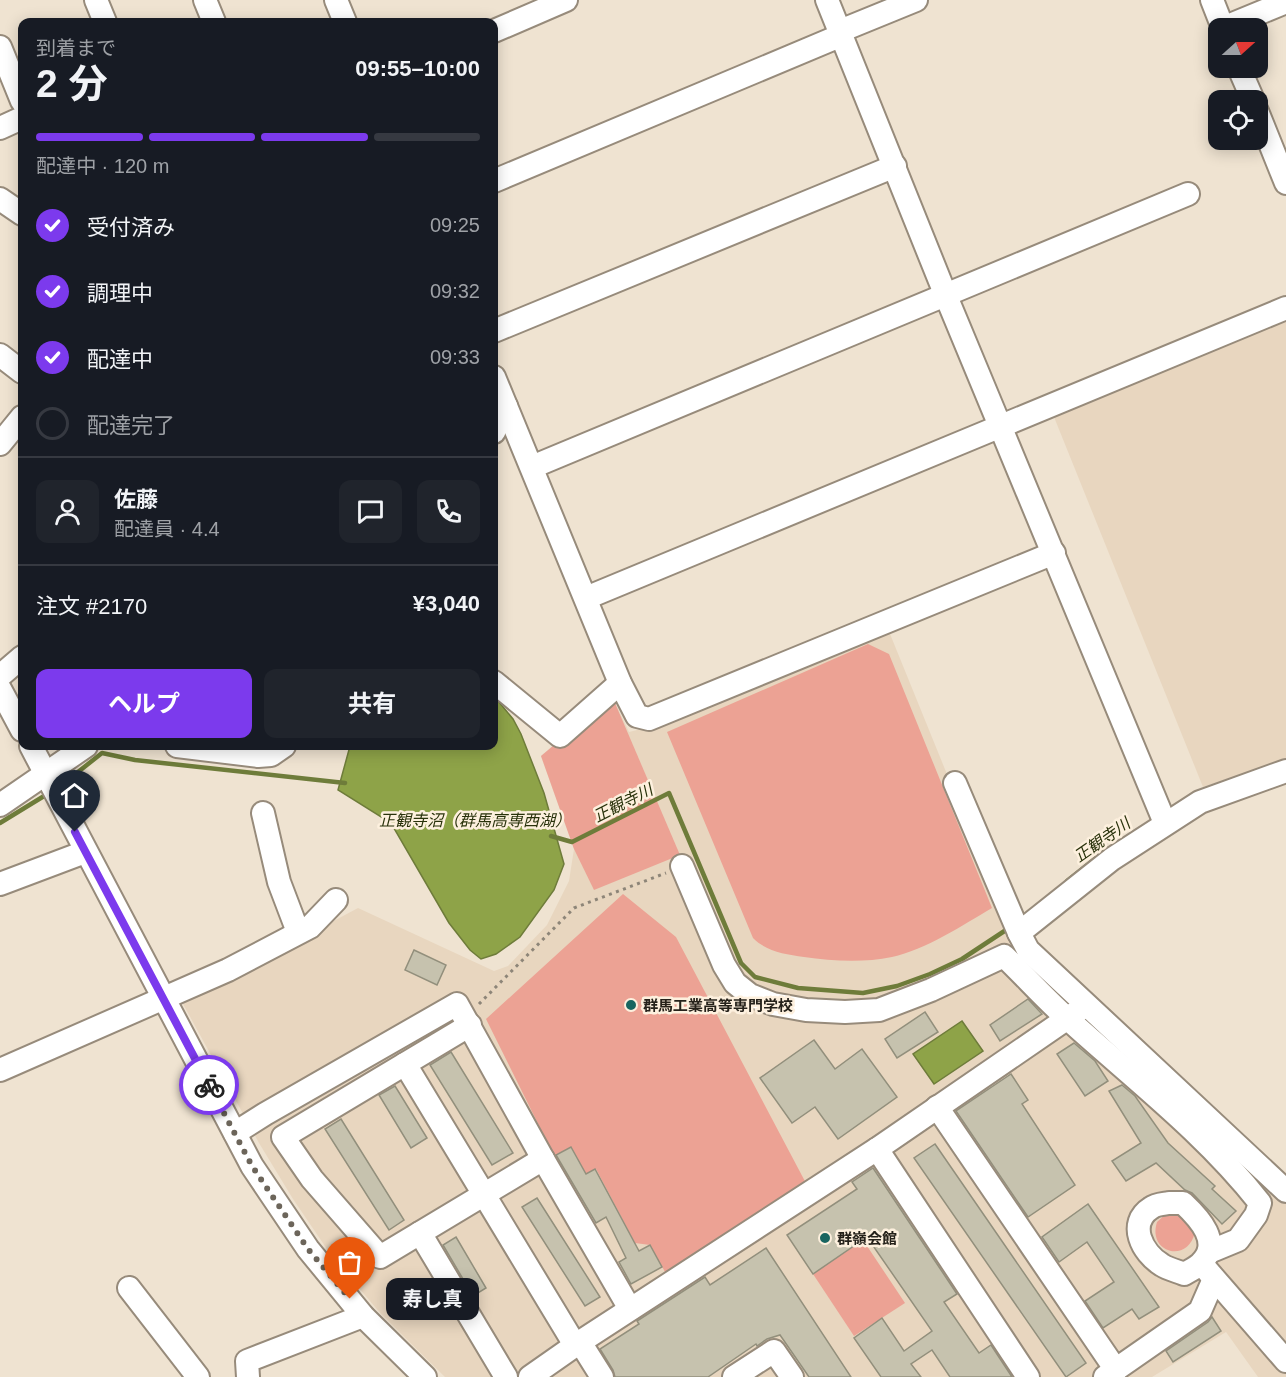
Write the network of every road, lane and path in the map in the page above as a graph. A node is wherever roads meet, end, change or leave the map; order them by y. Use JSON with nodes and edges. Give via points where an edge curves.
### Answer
{"nodes":[{"id":1,"x":96,"y":0,"type":"edge"},
{"id":2,"x":205,"y":0,"type":"edge"},
{"id":3,"x":336,"y":0,"type":"edge"},
{"id":4,"x":566,"y":0,"type":"edge"},
{"id":5,"x":827,"y":0,"type":"edge"},
{"id":6,"x":916,"y":0,"type":"edge"},
{"id":7,"x":1212,"y":0,"type":"edge"},
{"id":8,"x":1286,"y":2,"type":"edge"},
{"id":9,"x":103,"y":18,"type":"edge"},
{"id":10,"x":212,"y":18,"type":"edge"},
{"id":11,"x":343,"y":18,"type":"edge"},
{"id":12,"x":1219,"y":18,"type":"edge"},
{"id":13,"x":1247,"y":18,"type":"edge"},
{"id":14,"x":498,"y":29,"type":"edge"},
{"id":15,"x":841,"y":33,"type":"junction"},
{"id":16,"x":0,"y":47,"type":"edge"},
{"id":17,"x":18,"y":91,"type":"edge"},
{"id":18,"x":18,"y":120,"type":"edge"},
{"id":19,"x":0,"y":128,"type":"edge"},
{"id":20,"x":1268,"y":132,"type":"edge"},
{"id":21,"x":1281,"y":157,"type":"edge"},
{"id":22,"x":895,"y":166,"type":"junction"},
{"id":23,"x":498,"y":179,"type":"edge"},
{"id":24,"x":1286,"y":183,"type":"edge"},
{"id":25,"x":1188,"y":194,"type":"dead end"},
{"id":26,"x":0,"y":199,"type":"edge"},
{"id":27,"x":18,"y":211,"type":"edge"},
{"id":28,"x":946,"y":296,"type":"junction"},
{"id":29,"x":1286,"y":308,"type":"edge"},
{"id":30,"x":498,"y":329,"type":"edge"},
{"id":31,"x":0,"y":355,"type":"edge"},
{"id":32,"x":18,"y":369,"type":"edge"},
{"id":33,"x":498,"y":387,"type":"edge"},
{"id":34,"x":506,"y":406,"type":"junction"},
{"id":35,"x":18,"y":422,"type":"edge"},
{"id":36,"x":498,"y":423,"type":"edge"},
{"id":37,"x":1000,"y":425,"type":"junction"},
{"id":38,"x":0,"y":444,"type":"edge"},
{"id":39,"x":532,"y":467,"type":"junction"},
{"id":40,"x":1054,"y":553,"type":"junction"},
{"id":41,"x":586,"y":598,"type":"junction"},
{"id":42,"x":18,"y":660,"type":"edge"},
{"id":43,"x":0,"y":676,"type":"edge"},
{"id":44,"x":620,"y":682,"type":"junction"},
{"id":45,"x":498,"y":685,"type":"edge"},
{"id":46,"x":0,"y":689,"type":"edge"},
{"id":47,"x":18,"y":723,"type":"edge"},
{"id":48,"x":33,"y":750,"type":"edge"},
{"id":49,"x":80,"y":750,"type":"edge"},
{"id":50,"x":209,"y":750,"type":"edge"},
{"id":51,"x":278,"y":750,"type":"edge"},
{"id":52,"x":1286,"y":771,"type":"edge"},
{"id":53,"x":45,"y":772,"type":"junction"},
{"id":54,"x":955,"y":783,"type":"dead end"},
{"id":55,"x":0,"y":805,"type":"edge"},
{"id":56,"x":263,"y":813,"type":"dead end"},
{"id":57,"x":1165,"y":823,"type":"junction"},
{"id":58,"x":85,"y":852,"type":"junction"},
{"id":59,"x":682,"y":867,"type":"joint"},
{"id":60,"x":0,"y":884,"type":"edge"},
{"id":61,"x":336,"y":900,"type":"dead end"},
{"id":62,"x":298,"y":932,"type":"junction"},
{"id":63,"x":1019,"y":933,"type":"junction"},
{"id":64,"x":163,"y":999,"type":"junction"},
{"id":65,"x":1087,"y":1005,"type":"junction"},
{"id":66,"x":1067,"y":1019,"type":"junction"},
{"id":67,"x":467,"y":1021,"type":"junction"},
{"id":68,"x":405,"y":1065,"type":"junction"},
{"id":69,"x":0,"y":1070,"type":"edge"},
{"id":70,"x":937,"y":1107,"type":"junction"},
{"id":71,"x":235,"y":1133,"type":"junction"},
{"id":72,"x":877,"y":1149,"type":"junction"},
{"id":73,"x":543,"y":1159,"type":"junction"},
{"id":74,"x":1286,"y":1191,"type":"edge"},
{"id":75,"x":483,"y":1196,"type":"junction"},
{"id":76,"x":420,"y":1233,"type":"junction"},
{"id":77,"x":1208,"y":1265,"type":"junction"},
{"id":78,"x":129,"y":1288,"type":"dead end"},
{"id":79,"x":630,"y":1309,"type":"junction"},
{"id":80,"x":363,"y":1316,"type":"junction"},
{"id":81,"x":577,"y":1343,"type":"junction"},
{"id":82,"x":1286,"y":1361,"type":"edge"},
{"id":83,"x":1110,"y":1373,"type":"edge"},
{"id":84,"x":198,"y":1377,"type":"edge"},
{"id":85,"x":248,"y":1377,"type":"edge"},
{"id":86,"x":425,"y":1377,"type":"edge"},
{"id":87,"x":506,"y":1377,"type":"edge"},
{"id":88,"x":530,"y":1377,"type":"edge"},
{"id":89,"x":602,"y":1377,"type":"edge"},
{"id":90,"x":734,"y":1377,"type":"edge"},
{"id":91,"x":792,"y":1377,"type":"edge"},
{"id":92,"x":1028,"y":1377,"type":"edge"}],
"edges":[{"from":1,"to":9,"type":"street"},
{"from":2,"to":10,"type":"street"},
{"from":3,"to":11,"type":"street"},
{"from":4,"to":14,"type":"street"},
{"from":5,"to":15,"type":"street"},
{"from":6,"to":15,"type":"street"},
{"from":7,"to":12,"type":"street"},
{"from":8,"to":13,"type":"street"},
{"from":15,"to":22,"type":"street"},
{"from":15,"to":23,"type":"street"},
{"from":16,"to":17,"type":"street"},
{"from":18,"to":19,"type":"street"},
{"from":20,"to":21,"type":"street"},
{"from":21,"to":24,"type":"street"},
{"from":22,"to":28,"type":"street"},
{"from":22,"to":30,"type":"street"},
{"from":25,"to":28,"type":"street"},
{"from":26,"to":27,"type":"street"},
{"from":28,"to":37,"type":"street"},
{"from":28,"to":39,"type":"street"},
{"from":29,"to":37,"type":"street"},
{"from":31,"to":32,"type":"street"},
{"from":33,"to":34,"type":"street"},
{"from":34,"to":36,"type":"street"},
{"from":34,"to":39,"type":"street"},
{"from":35,"to":38,"type":"street"},
{"from":37,"to":40,"type":"street"},
{"from":37,"to":41,"type":"street"},
{"from":39,"to":41,"type":"street"},
{"from":40,"to":44,"type":"street","via":[[649,719],[637,716]]},
{"from":40,"to":57,"type":"street"},
{"from":41,"to":44,"type":"street"},
{"from":42,"to":43,"type":"street"},
{"from":44,"to":45,"type":"street","via":[[560,736]]},
{"from":46,"to":47,"type":"street"},
{"from":48,"to":53,"type":"street"},
{"from":49,"to":53,"type":"street"},
{"from":50,"to":51,"type":"street","via":[[258,756]]},
{"from":52,"to":57,"type":"street","via":[[1200,802]]},
{"from":53,"to":55,"type":"street"},
{"from":53,"to":58,"type":"street"},
{"from":54,"to":63,"type":"street"},
{"from":56,"to":62,"type":"street","via":[[279,882]]},
{"from":57,"to":63,"type":"street","via":[[1112,859]]},
{"from":58,"to":60,"type":"street"},
{"from":58,"to":64,"type":"street"},
{"from":59,"to":66,"type":"street","via":[[724,965],[735,983],[750,995],[806,1010],[879,1010],[1004,956]]},
{"from":59,"to":67,"type":"path","via":[[574,908]]},
{"from":61,"to":62,"type":"street","via":[[310,927]]},
{"from":62,"to":64,"type":"street"},
{"from":63,"to":65,"type":"street","via":[[1028,950]]},
{"from":64,"to":69,"type":"street"},
{"from":64,"to":71,"type":"street"},
{"from":65,"to":66,"type":"street"},
{"from":65,"to":74,"type":"street"},
{"from":66,"to":70,"type":"street"},
{"from":66,"to":77,"type":"street","via":[[1158,1096],[1238,1175],[1260,1203],[1238,1240]]},
{"from":67,"to":68,"type":"street"},
{"from":67,"to":71,"type":"street","via":[[457,1004]]},
{"from":67,"to":73,"type":"street"},
{"from":68,"to":75,"type":"street"},
{"from":68,"to":76,"type":"street","via":[[283,1137],[312,1179],[380,1257]]},
{"from":70,"to":72,"type":"street"},
{"from":70,"to":83,"type":"street"},
{"from":71,"to":80,"type":"street","via":[[252,1166],[308,1249]]},
{"from":72,"to":79,"type":"street"},
{"from":72,"to":92,"type":"street"},
{"from":73,"to":75,"type":"street"},
{"from":73,"to":79,"type":"street"},
{"from":75,"to":76,"type":"street"},
{"from":75,"to":81,"type":"street"},
{"from":76,"to":87,"type":"street"},
{"from":77,"to":82,"type":"street"},
{"from":77,"to":83,"type":"street","via":[[1200,1311]]},
{"from":78,"to":84,"type":"street"},
{"from":79,"to":81,"type":"street"},
{"from":80,"to":85,"type":"street","via":[[247,1361]]},
{"from":80,"to":86,"type":"street"},
{"from":81,"to":88,"type":"street"},
{"from":81,"to":89,"type":"street"},
{"from":90,"to":91,"type":"street","via":[[774,1351]]}]}
